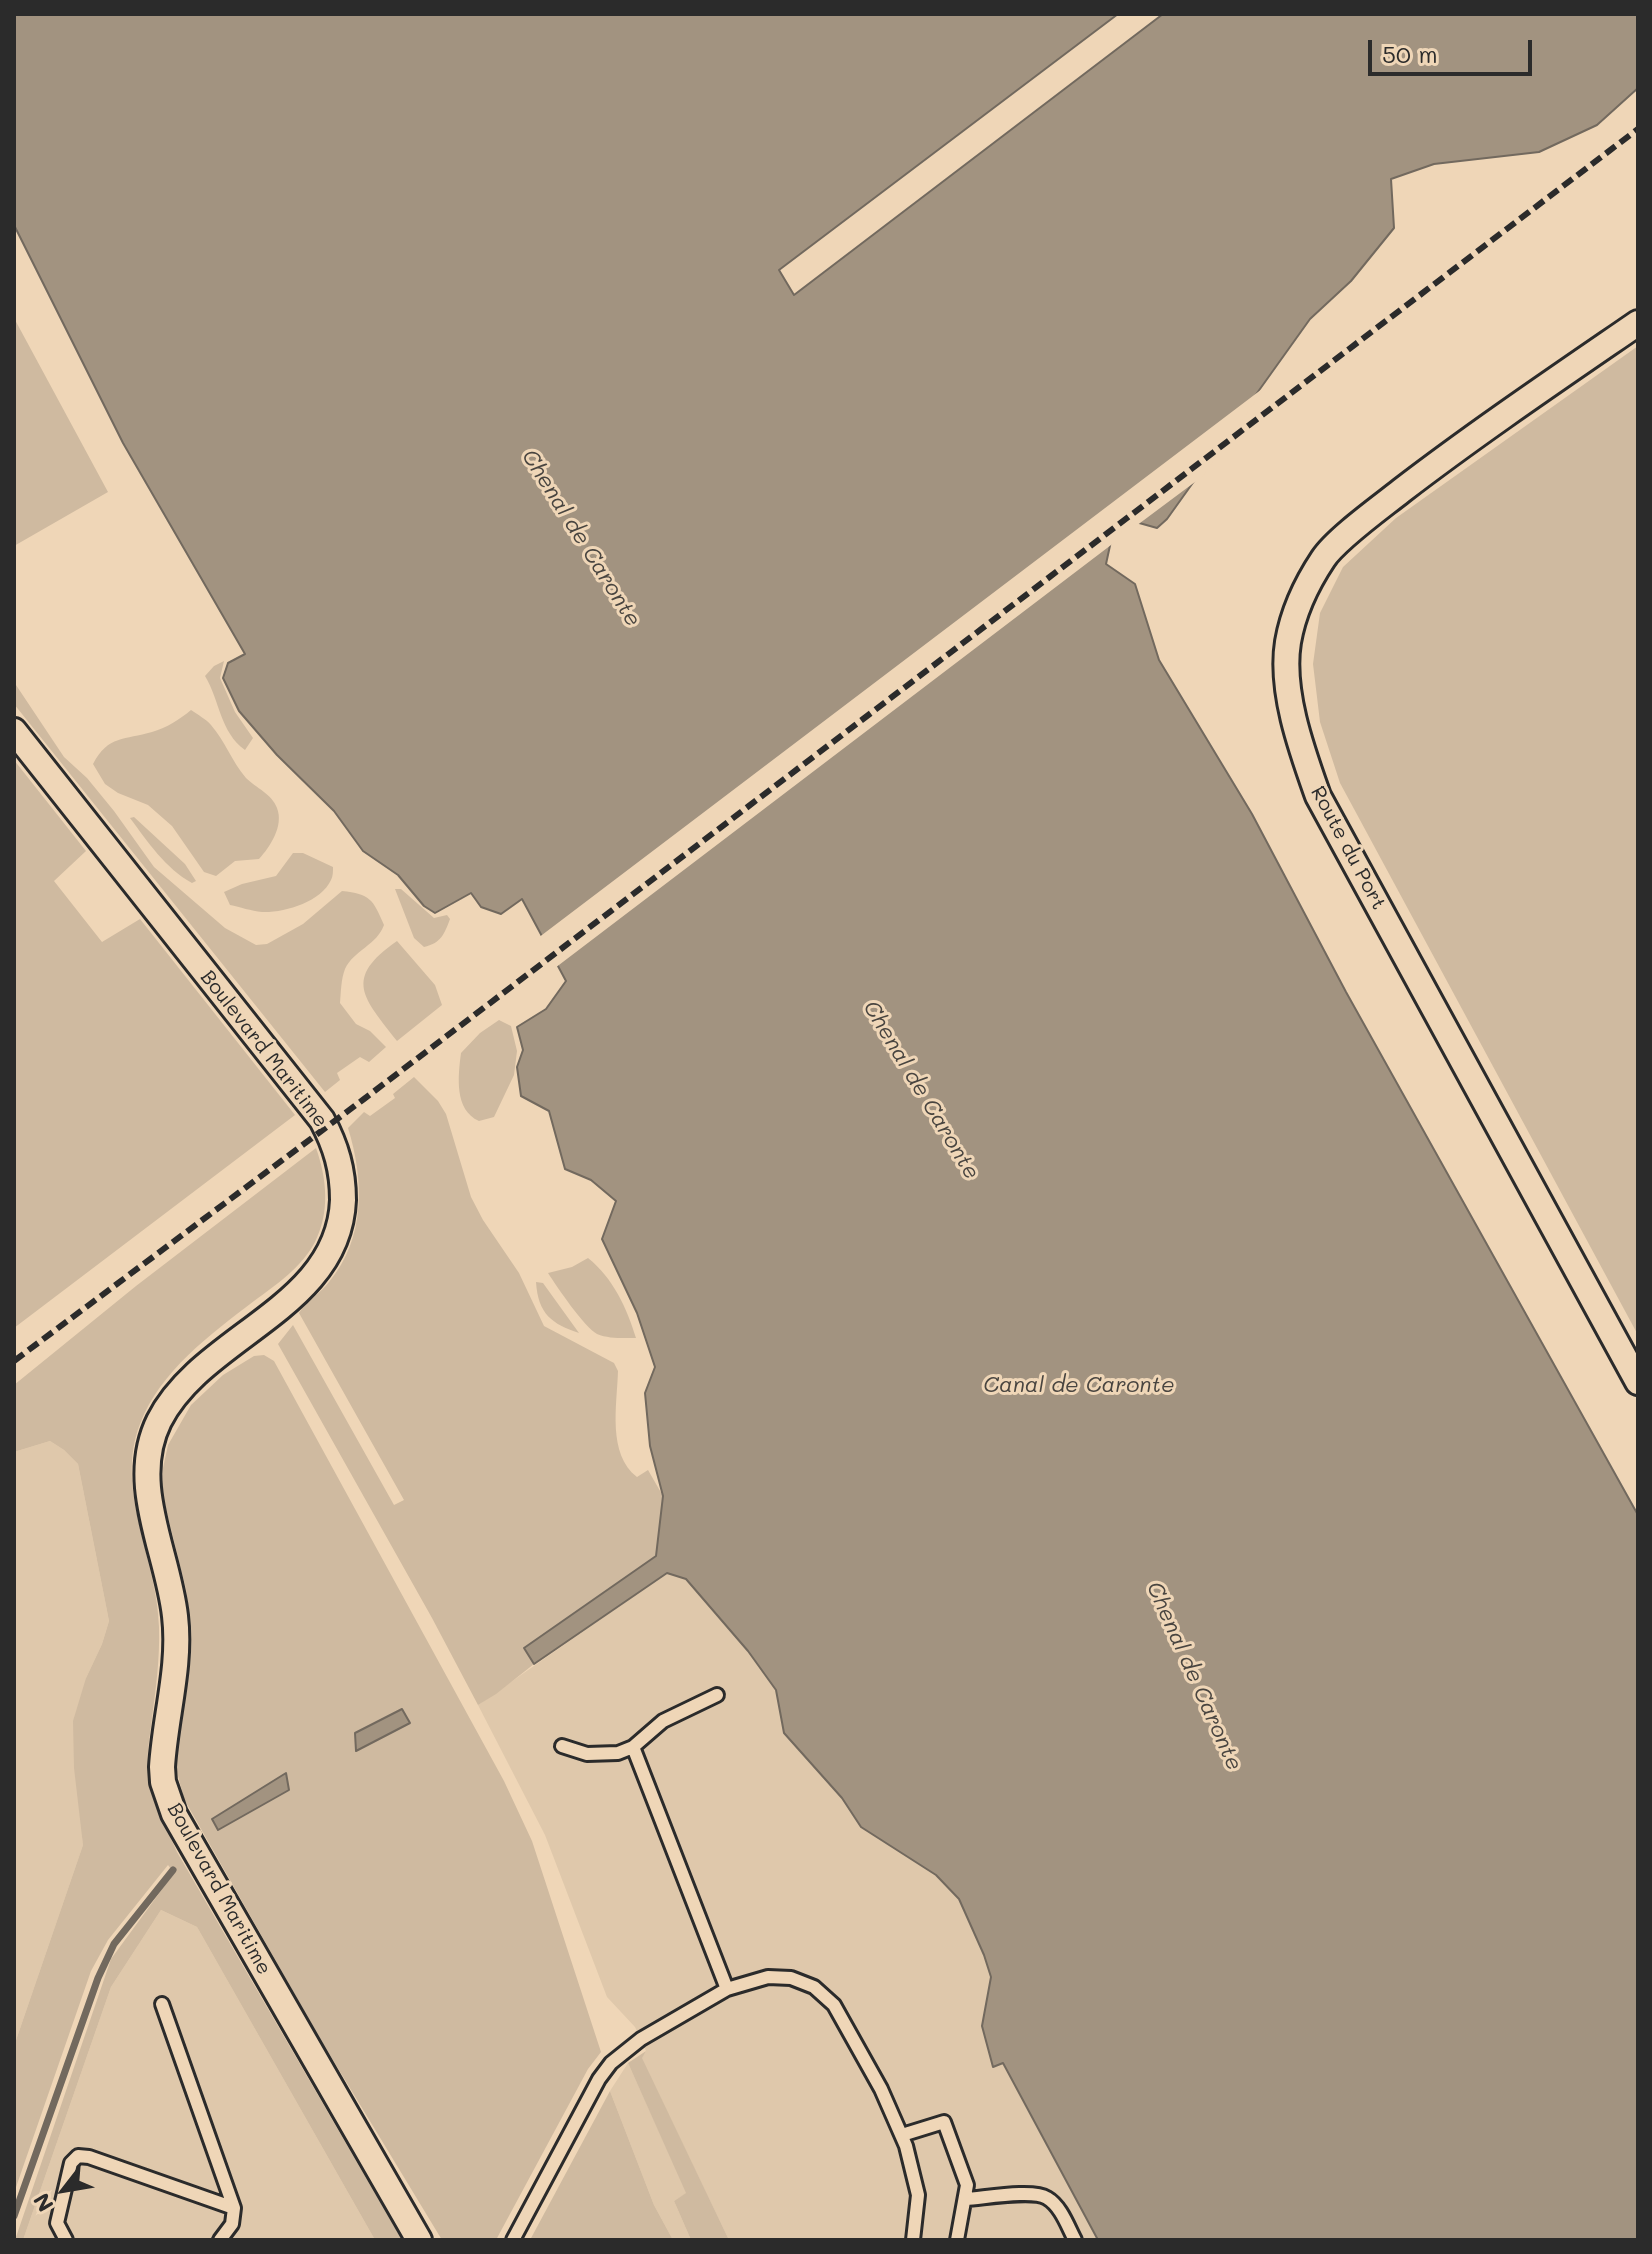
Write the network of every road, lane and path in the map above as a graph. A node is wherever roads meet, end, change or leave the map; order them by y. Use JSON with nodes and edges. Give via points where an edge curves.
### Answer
{"nodes":[{"id":1,"x":1638,"y":323,"type":"edge"},
{"id":2,"x":14,"y":731,"type":"edge"},
{"id":3,"x":1638,"y":1382,"type":"edge"},
{"id":4,"x":717,"y":1695,"type":"dead end"},
{"id":5,"x":562,"y":1746,"type":"dead end"},
{"id":6,"x":633,"y":1747,"type":"junction"},
{"id":7,"x":727,"y":1989,"type":"junction"},
{"id":8,"x":162,"y":2004,"type":"dead end"},
{"id":9,"x":902,"y":2135,"type":"junction"},
{"id":10,"x":966,"y":2199,"type":"junction"},
{"id":11,"x":234,"y":2208,"type":"junction"},
{"id":12,"x":66,"y":2240,"type":"edge"},
{"id":13,"x":220,"y":2240,"type":"edge"},
{"id":14,"x":419,"y":2240,"type":"edge"},
{"id":15,"x":513,"y":2240,"type":"edge"},
{"id":16,"x":913,"y":2240,"type":"edge"},
{"id":17,"x":957,"y":2240,"type":"edge"},
{"id":18,"x":1075,"y":2240,"type":"edge"}],
"edges":[{"from":1,"to":3,"type":"street","name":"Route du Port","via":[[1449,454],[1324,556],[1300,600],[1288,644],[1289,689],[1299,741],[1318,796]]},
{"from":2,"to":14,"type":"street","name":"Boulevard Maritime","via":[[313,1109],[340,1161],[342,1215],[325,1259],[290,1299],[181,1387],[149,1446],[148,1496],[175,1617],[162,1767],[181,1825]]},
{"from":4,"to":6,"type":"lane","via":[[663,1721]]},
{"from":5,"to":6,"type":"lane","via":[[603,1755]]},
{"from":6,"to":7,"type":"lane"},
{"from":7,"to":9,"type":"lane","via":[[768,1977],[814,1987],[834,2005]]},
{"from":7,"to":15,"type":"lane","via":[[641,2039],[611,2063]]},
{"from":8,"to":11,"type":"lane"},
{"from":9,"to":10,"type":"lane","via":[[944,2122],[964,2171]]},
{"from":9,"to":16,"type":"lane","via":[[918,2195]]},
{"from":10,"to":17,"type":"lane"},
{"from":10,"to":18,"type":"lane","via":[[1036,2194],[1047,2198]]},
{"from":11,"to":12,"type":"lane","via":[[78,2156],[71,2163],[57,2223]]},
{"from":11,"to":13,"type":"lane","via":[[232,2224]]}]}
